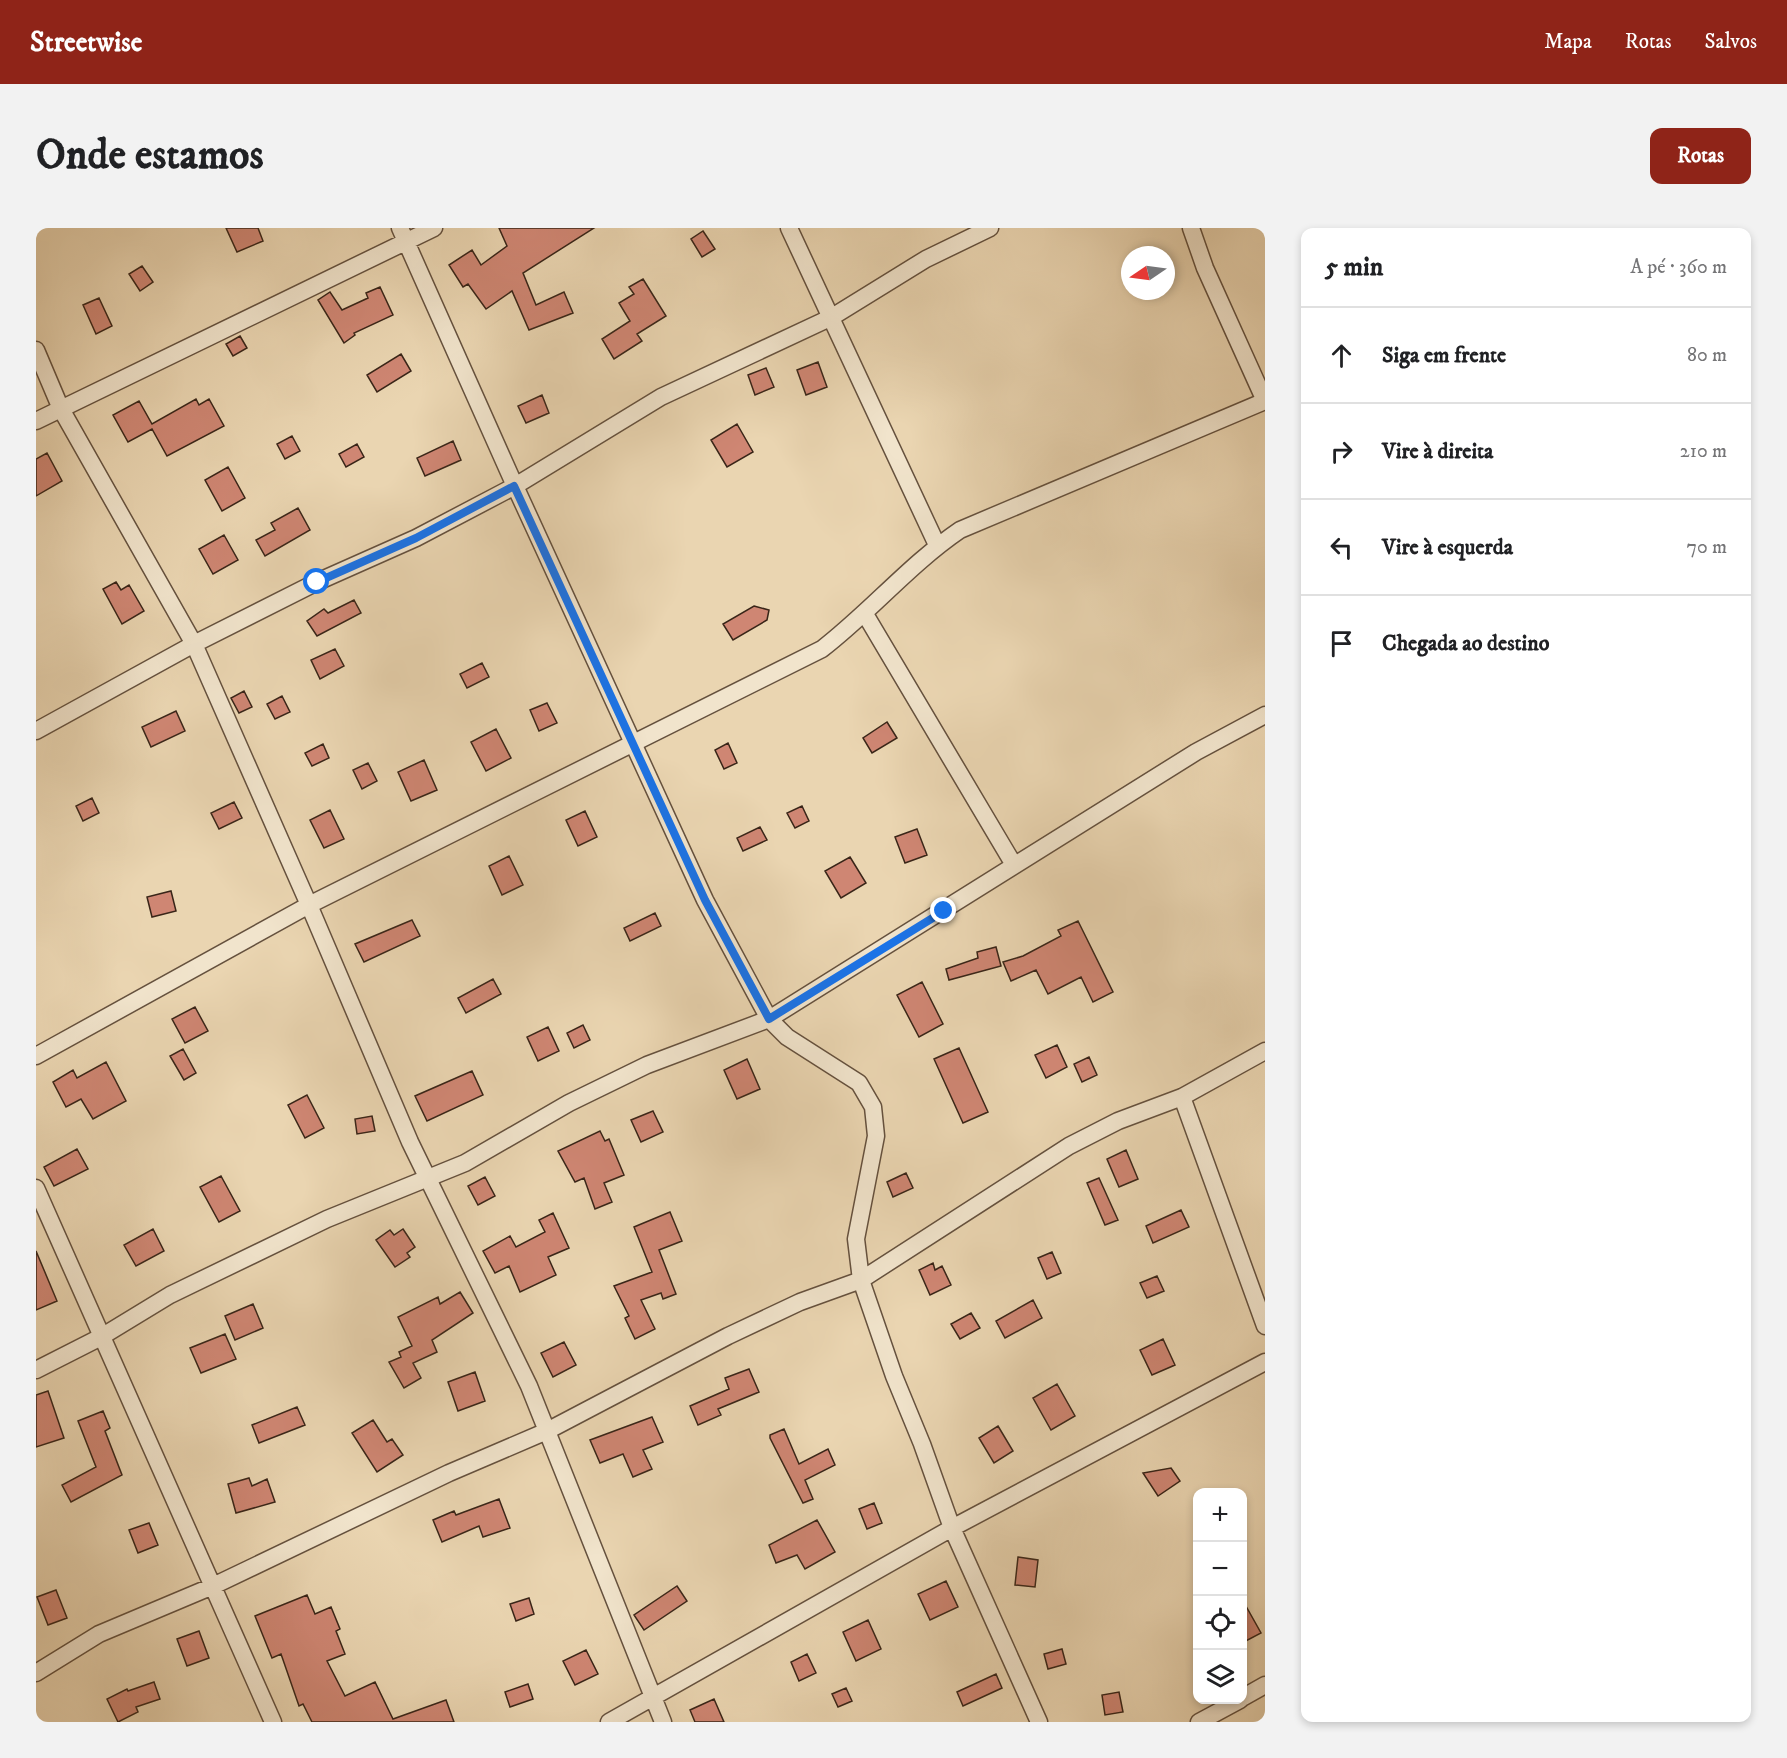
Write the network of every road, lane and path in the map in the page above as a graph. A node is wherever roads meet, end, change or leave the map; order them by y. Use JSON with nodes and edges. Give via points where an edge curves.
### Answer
{"nodes":[{"id":1,"x":434,"y":228,"type":"edge"},
{"id":2,"x":789,"y":228,"type":"edge"},
{"id":3,"x":990,"y":228,"type":"edge"},
{"id":4,"x":1191,"y":228,"type":"edge"},
{"id":5,"x":404,"y":235,"type":"edge"},
{"id":6,"x":831,"y":317,"type":"junction"},
{"id":7,"x":36,"y":350,"type":"edge"},
{"id":8,"x":1265,"y":401,"type":"edge"},
{"id":9,"x":61,"y":409,"type":"junction"},
{"id":10,"x":36,"y":421,"type":"edge"},
{"id":11,"x":514,"y":486,"type":"junction"},
{"id":12,"x":937,"y":545,"type":"junction"},
{"id":13,"x":865,"y":614,"type":"junction"},
{"id":14,"x":194,"y":644,"type":"junction"},
{"id":15,"x":1265,"y":715,"type":"edge"},
{"id":16,"x":36,"y":730,"type":"edge"},
{"id":17,"x":634,"y":742,"type":"junction"},
{"id":18,"x":1014,"y":865,"type":"junction"},
{"id":19,"x":309,"y":905,"type":"junction"},
{"id":20,"x":769,"y":1019,"type":"junction"},
{"id":21,"x":1265,"y":1051,"type":"edge"},
{"id":22,"x":36,"y":1056,"type":"edge"},
{"id":23,"x":1182,"y":1096,"type":"junction"},
{"id":24,"x":429,"y":1179,"type":"junction"},
{"id":25,"x":36,"y":1188,"type":"edge"},
{"id":26,"x":861,"y":1280,"type":"junction"},
{"id":27,"x":1265,"y":1326,"type":"edge"},
{"id":28,"x":101,"y":1337,"type":"junction"},
{"id":29,"x":1265,"y":1362,"type":"edge"},
{"id":30,"x":36,"y":1370,"type":"edge"},
{"id":31,"x":547,"y":1431,"type":"junction"},
{"id":32,"x":952,"y":1528,"type":"junction"},
{"id":33,"x":213,"y":1586,"type":"junction"},
{"id":34,"x":36,"y":1673,"type":"edge"},
{"id":35,"x":1265,"y":1685,"type":"edge"},
{"id":36,"x":1247,"y":1696,"type":"edge"},
{"id":37,"x":653,"y":1699,"type":"junction"},
{"id":38,"x":1232,"y":1704,"type":"edge"},
{"id":39,"x":273,"y":1722,"type":"edge"},
{"id":40,"x":609,"y":1722,"type":"edge"},
{"id":41,"x":663,"y":1722,"type":"edge"},
{"id":42,"x":1039,"y":1722,"type":"edge"},
{"id":43,"x":1199,"y":1722,"type":"edge"}],
"edges":[{"from":1,"to":5,"type":"street"},
{"from":2,"to":6,"type":"street"},
{"from":3,"to":6,"type":"street","via":[[926,259]]},
{"from":4,"to":8,"type":"street"},
{"from":5,"to":9,"type":"street"},
{"from":5,"to":11,"type":"street"},
{"from":6,"to":11,"type":"street","via":[[661,397]]},
{"from":6,"to":12,"type":"street"},
{"from":7,"to":9,"type":"street"},
{"from":8,"to":12,"type":"street","via":[[960,530]]},
{"from":9,"to":10,"type":"street"},
{"from":9,"to":14,"type":"street"},
{"from":11,"to":14,"type":"street","via":[[416,538]]},
{"from":11,"to":17,"type":"street"},
{"from":12,"to":13,"type":"street"},
{"from":13,"to":17,"type":"street","via":[[822,649]]},
{"from":13,"to":18,"type":"street"},
{"from":14,"to":16,"type":"street"},
{"from":14,"to":19,"type":"street"},
{"from":15,"to":18,"type":"street","via":[[1196,752]]},
{"from":17,"to":19,"type":"street"},
{"from":17,"to":20,"type":"street","via":[[705,900]]},
{"from":18,"to":20,"type":"street"},
{"from":19,"to":22,"type":"street"},
{"from":19,"to":24,"type":"street"},
{"from":20,"to":24,"type":"street","via":[[647,1065]]},
{"from":20,"to":26,"type":"street","via":[[787,1037],[859,1083],[873,1107],[876,1136],[856,1239]]},
{"from":21,"to":23,"type":"street"},
{"from":23,"to":26,"type":"street","via":[[1118,1121],[1069,1146]]},
{"from":23,"to":27,"type":"street"},
{"from":24,"to":28,"type":"street","via":[[327,1219],[170,1295]]},
{"from":24,"to":31,"type":"street"},
{"from":25,"to":28,"type":"street"},
{"from":26,"to":31,"type":"street","via":[[800,1302],[728,1336]]},
{"from":26,"to":32,"type":"street"},
{"from":28,"to":30,"type":"street"},
{"from":28,"to":33,"type":"street"},
{"from":29,"to":32,"type":"street"},
{"from":31,"to":33,"type":"street","via":[[449,1473]]},
{"from":31,"to":37,"type":"street"},
{"from":32,"to":37,"type":"street"},
{"from":32,"to":42,"type":"street"},
{"from":33,"to":34,"type":"street","via":[[99,1634]]},
{"from":33,"to":39,"type":"street"},
{"from":35,"to":36,"type":"street"},
{"from":37,"to":40,"type":"street"},
{"from":37,"to":41,"type":"street"},
{"from":38,"to":43,"type":"street"}]}
